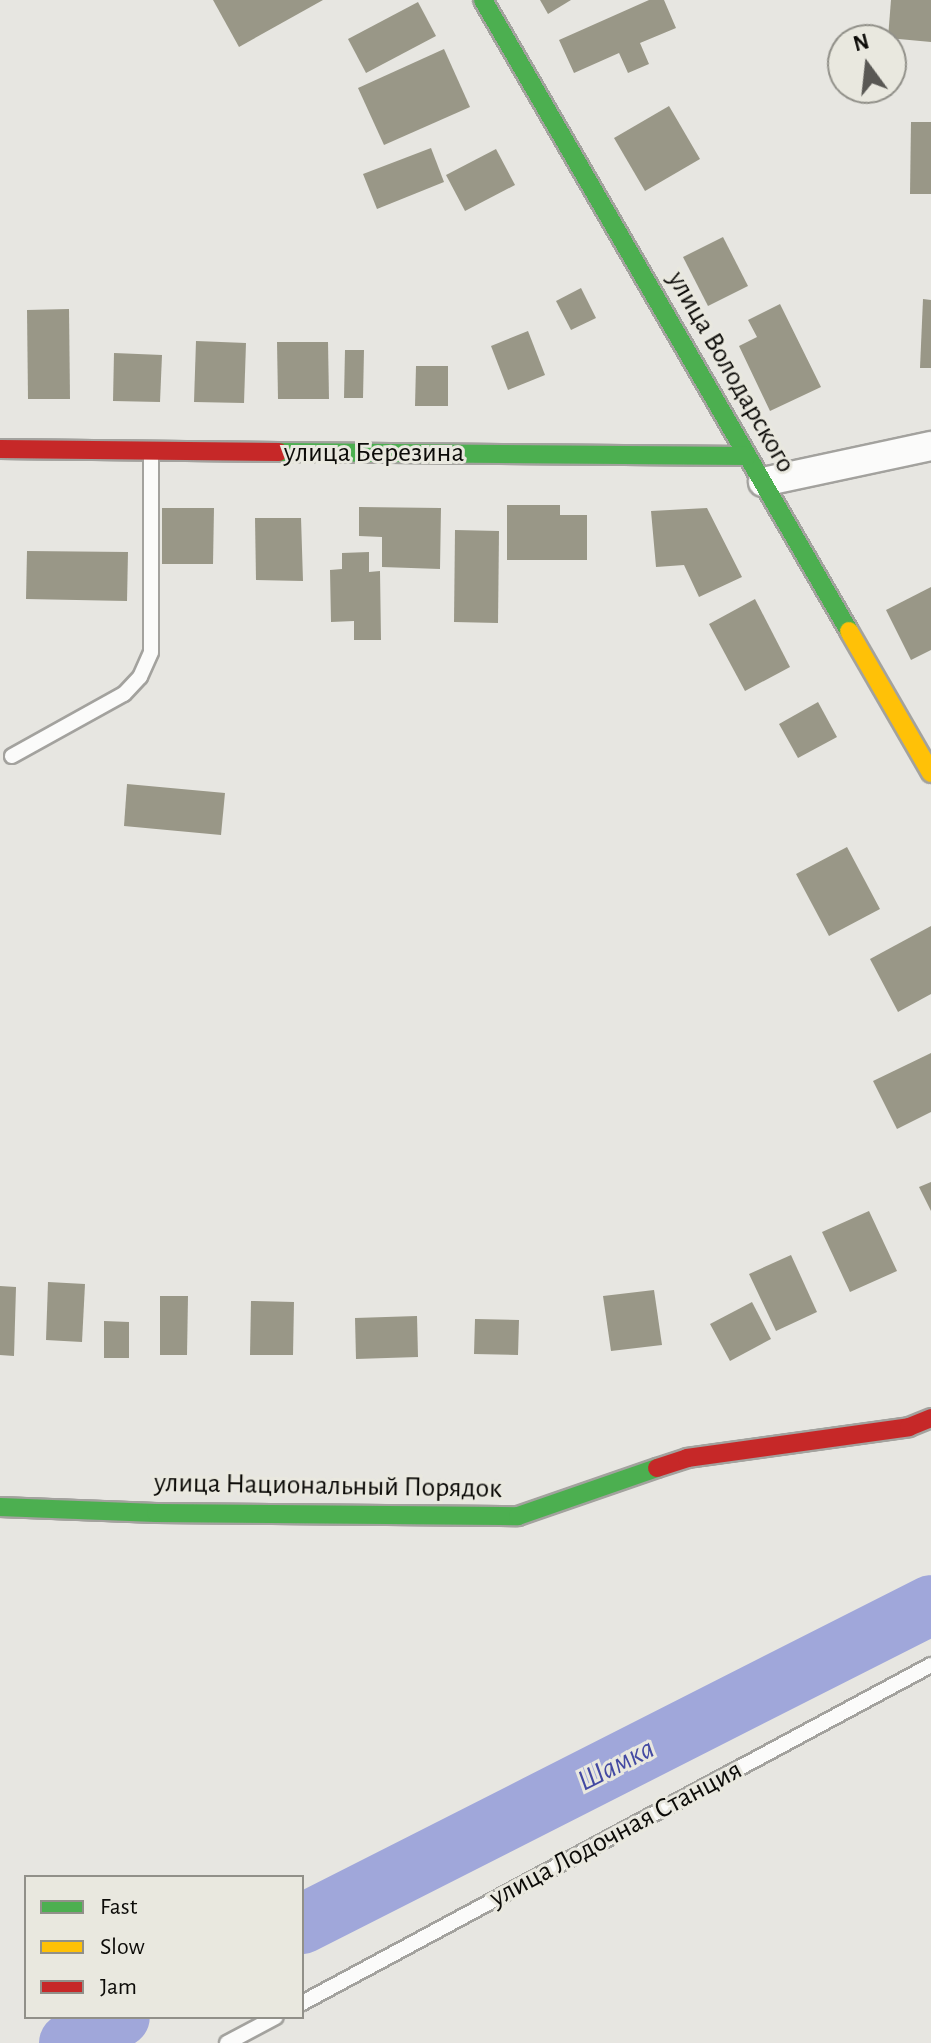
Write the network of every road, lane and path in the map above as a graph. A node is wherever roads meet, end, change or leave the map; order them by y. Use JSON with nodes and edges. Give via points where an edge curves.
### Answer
{"nodes":[{"id":1,"x":483,"y":0,"type":"edge"},
{"id":2,"x":931,"y":446,"type":"edge"},
{"id":3,"x":0,"y":449,"type":"edge"},
{"id":4,"x":151,"y":451,"type":"junction"},
{"id":5,"x":747,"y":456,"type":"junction"},
{"id":6,"x":763,"y":482,"type":"junction"},
{"id":7,"x":12,"y":756,"type":"dead end"},
{"id":8,"x":931,"y":773,"type":"edge"},
{"id":9,"x":931,"y":1418,"type":"edge"},
{"id":10,"x":0,"y":1507,"type":"edge"},
{"id":11,"x":931,"y":1665,"type":"edge"},
{"id":12,"x":304,"y":2002,"type":"edge"},
{"id":13,"x":272,"y":2019,"type":"edge"},
{"id":14,"x":227,"y":2043,"type":"edge"}],
"edges":[{"from":1,"to":5,"type":"street","name":"улица Володарского"},
{"from":2,"to":6,"type":"street"},
{"from":3,"to":4,"type":"street","name":"улица Березина"},
{"from":4,"to":5,"type":"street","name":"улица Березина"},
{"from":4,"to":7,"type":"lane","via":[[151,652],[140,677],[124,694]]},
{"from":5,"to":6,"type":"street","name":"улица Володарского"},
{"from":6,"to":8,"type":"street","name":"улица Володарского"},
{"from":9,"to":10,"type":"street","name":"улица Национальный Порядок","via":[[909,1427],[687,1458],[518,1516]]},
{"from":11,"to":12,"type":"lane","name":"улица Лодочная Станция"},
{"from":13,"to":14,"type":"lane"}]}
